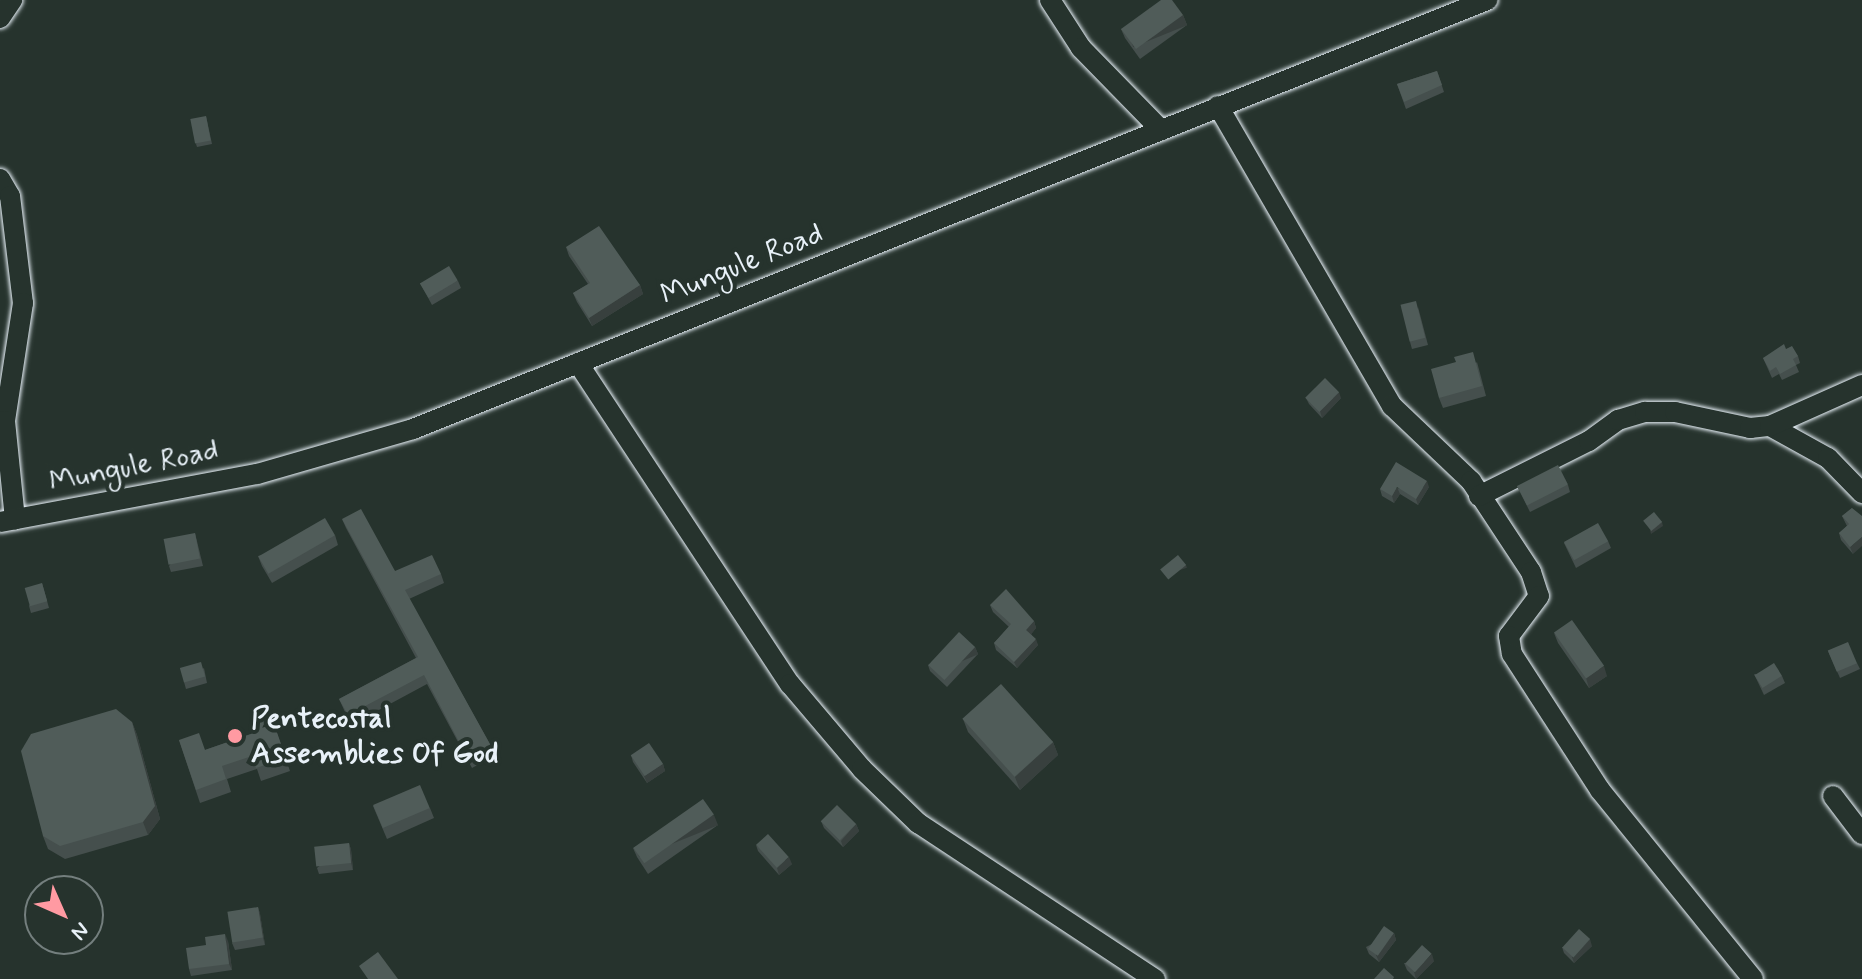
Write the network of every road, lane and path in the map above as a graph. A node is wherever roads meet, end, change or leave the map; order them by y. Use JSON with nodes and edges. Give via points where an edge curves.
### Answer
{"nodes":[{"id":1,"x":12,"y":0,"type":"edge"},
{"id":2,"x":1050,"y":0,"type":"edge"},
{"id":3,"x":1487,"y":0,"type":"edge"},
{"id":4,"x":0,"y":18,"type":"edge"},
{"id":5,"x":1218,"y":106,"type":"junction"},
{"id":6,"x":1161,"y":130,"type":"junction"},
{"id":7,"x":0,"y":179,"type":"edge"},
{"id":8,"x":578,"y":363,"type":"junction"},
{"id":9,"x":1862,"y":385,"type":"edge"},
{"id":10,"x":1770,"y":426,"type":"junction"},
{"id":11,"x":1862,"y":493,"type":"edge"},
{"id":12,"x":1479,"y":496,"type":"junction"},
{"id":13,"x":8,"y":521,"type":"edge"},
{"id":14,"x":1833,"y":796,"type":"dead end"},
{"id":15,"x":1862,"y":834,"type":"edge"},
{"id":16,"x":1155,"y":979,"type":"edge"},
{"id":17,"x":1753,"y":979,"type":"edge"}],
"edges":[{"from":1,"to":4,"type":"street"},
{"from":2,"to":6,"type":"street","via":[[1081,48]]},
{"from":3,"to":5,"type":"street","name":"Mungule Road"},
{"from":5,"to":6,"type":"street","name":"Mungule Road"},
{"from":5,"to":12,"type":"street","via":[[1392,406],[1471,481]]},
{"from":6,"to":8,"type":"street","name":"Mungule Road"},
{"from":7,"to":13,"type":"street","via":[[10,196],[23,303],[5,421]]},
{"from":8,"to":13,"type":"street","name":"Mungule Road","via":[[335,455]]},
{"from":8,"to":16,"type":"street","via":[[790,684],[862,769],[918,823]]},
{"from":9,"to":10,"type":"street"},
{"from":10,"to":11,"type":"street","via":[[1828,458]]},
{"from":10,"to":12,"type":"street","via":[[1750,428],[1675,412],[1645,412],[1618,420],[1589,441]]},
{"from":12,"to":17,"type":"street","via":[[1537,585],[1534,606],[1509,636],[1512,654],[1600,790]]},
{"from":14,"to":15,"type":"street"}]}
